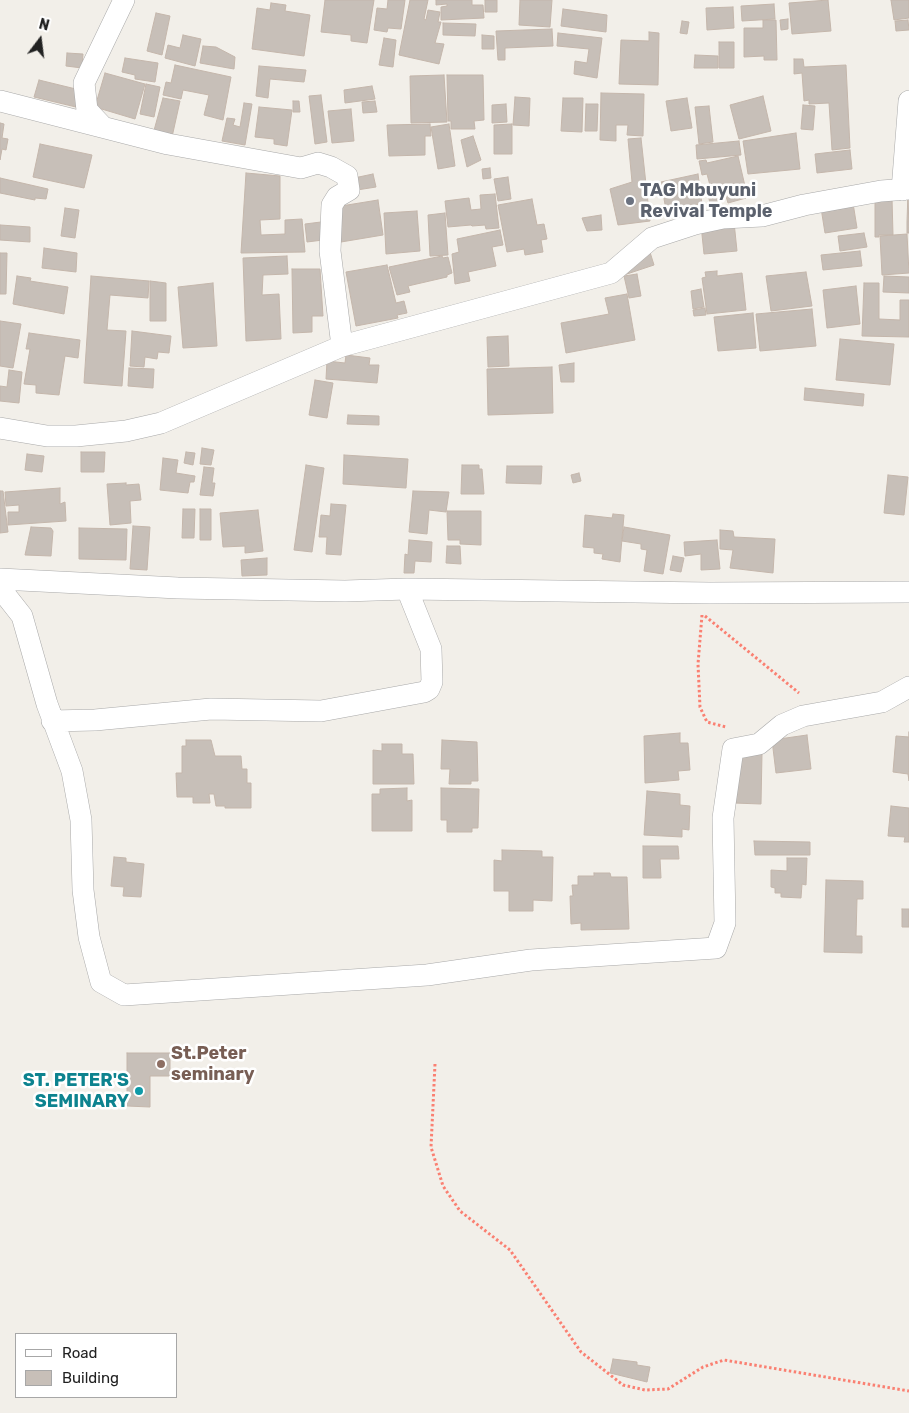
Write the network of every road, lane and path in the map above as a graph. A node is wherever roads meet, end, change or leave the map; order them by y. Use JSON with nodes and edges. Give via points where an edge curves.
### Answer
{"nodes":[{"id":1,"x":124,"y":0,"type":"edge"},
{"id":2,"x":0,"y":101,"type":"edge"},
{"id":3,"x":909,"y":101,"type":"edge"},
{"id":4,"x":102,"y":126,"type":"junction"},
{"id":5,"x":906,"y":190,"type":"edge"},
{"id":6,"x":342,"y":346,"type":"junction"},
{"id":7,"x":0,"y":428,"type":"edge"},
{"id":8,"x":0,"y":579,"type":"edge"},
{"id":9,"x":0,"y":588,"type":"edge"},
{"id":10,"x":407,"y":589,"type":"junction"},
{"id":11,"x":666,"y":592,"type":"junction"},
{"id":12,"x":907,"y":598,"type":"edge"},
{"id":13,"x":702,"y":614,"type":"junction"},
{"id":14,"x":909,"y":687,"type":"edge"},
{"id":15,"x":822,"y":713,"type":"junction"},
{"id":16,"x":52,"y":721,"type":"junction"},
{"id":17,"x":730,"y":728,"type":"dead end"},
{"id":18,"x":435,"y":1064,"type":"dead end"},
{"id":19,"x":909,"y":1391,"type":"edge"}],
"edges":[{"from":1,"to":4,"type":"street","via":[[84,83],[87,110]]},
{"from":2,"to":4,"type":"street"},
{"from":3,"to":5,"type":"street"},
{"from":4,"to":6,"type":"street","via":[[237,158],[300,168],[318,163],[347,176],[349,190],[337,197],[332,205],[330,251]]},
{"from":5,"to":6,"type":"street","via":[[881,191],[762,216],[723,218],[695,224],[652,238],[611,273]]},
{"from":6,"to":7,"type":"street","via":[[161,423],[100,435],[76,436],[47,436]]},
{"from":8,"to":10,"type":"street","via":[[178,588]]},
{"from":9,"to":16,"type":"street","via":[[22,616]]},
{"from":10,"to":11,"type":"street"},
{"from":10,"to":16,"type":"street","via":[[431,649],[432,682],[424,692],[321,711],[211,709]]},
{"from":11,"to":12,"type":"street"},
{"from":11,"to":13,"type":"path"},
{"from":13,"to":15,"type":"path"},
{"from":13,"to":17,"type":"path","via":[[698,664],[700,706],[707,722]]},
{"from":14,"to":15,"type":"street","via":[[882,702]]},
{"from":15,"to":16,"type":"street","via":[[790,722],[755,746],[733,749],[723,818],[726,923],[716,948],[531,960],[426,975],[124,995],[101,982],[96,964],[83,890],[81,820],[76,787],[68,757]]},
{"from":18,"to":19,"type":"path","via":[[432,1147],[443,1186],[460,1211],[510,1250],[581,1352],[623,1385],[645,1390],[668,1389],[703,1367],[724,1360]]}]}
